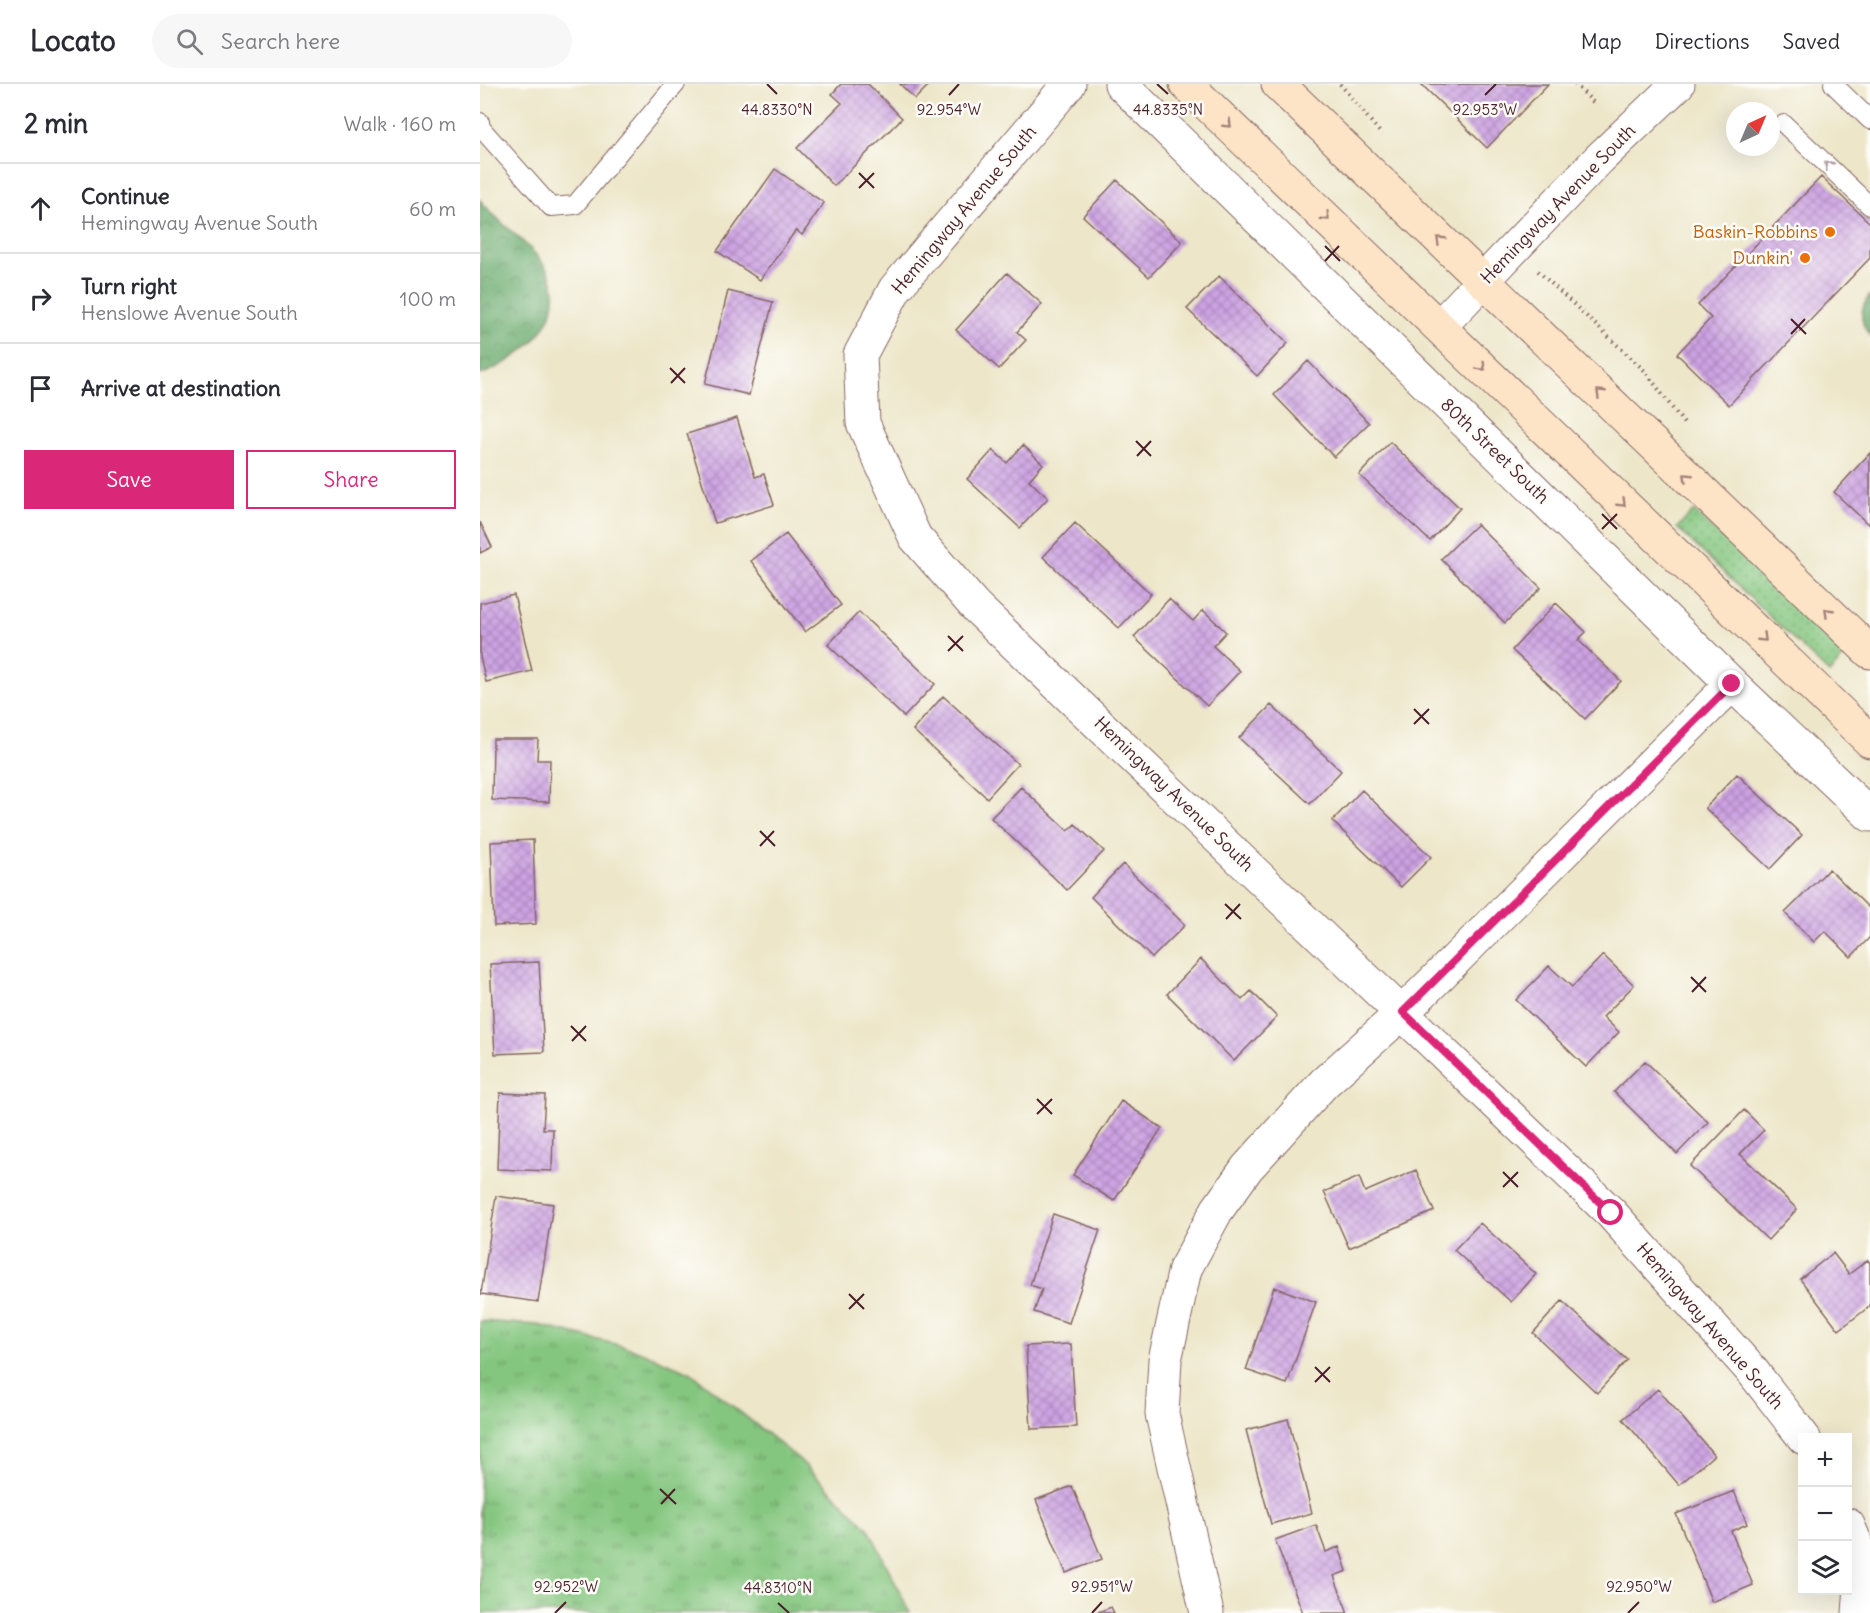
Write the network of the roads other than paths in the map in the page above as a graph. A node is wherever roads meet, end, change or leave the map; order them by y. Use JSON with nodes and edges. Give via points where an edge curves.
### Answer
{"nodes":[{"id":1,"x":676,"y":84,"type":"edge"},
{"id":2,"x":1069,"y":84,"type":"edge"},
{"id":3,"x":1121,"y":84,"type":"edge"},
{"id":4,"x":1186,"y":84,"type":"edge"},
{"id":5,"x":1278,"y":84,"type":"edge"},
{"id":6,"x":1678,"y":84,"type":"edge"},
{"id":7,"x":1833,"y":84,"type":"edge"},
{"id":8,"x":1870,"y":120,"type":"edge"},
{"id":9,"x":480,"y":122,"type":"edge"},
{"id":10,"x":1784,"y":123,"type":"dead end"},
{"id":11,"x":1870,"y":206,"type":"edge"},
{"id":12,"x":1483,"y":281,"type":"junction"},
{"id":13,"x":1440,"y":327,"type":"junction"},
{"id":14,"x":1870,"y":652,"type":"edge"},
{"id":15,"x":1732,"y":684,"type":"junction"},
{"id":16,"x":1870,"y":741,"type":"edge"},
{"id":17,"x":1870,"y":815,"type":"edge"},
{"id":18,"x":1403,"y":1012,"type":"junction"},
{"id":19,"x":1801,"y":1433,"type":"edge"},
{"id":20,"x":1852,"y":1532,"type":"edge"},
{"id":21,"x":1867,"y":1559,"type":"edge"},
{"id":22,"x":1207,"y":1613,"type":"edge"},
{"id":23,"x":1859,"y":1613,"type":"edge"}],
"edges":[{"from":1,"to":9,"type":"lane","via":[[575,205],[551,207]]},
{"from":2,"to":18,"type":"street","name":"Hemingway Avenue South","via":[[895,289],[860,355],[863,423],[915,537],[975,606]]},
{"from":3,"to":15,"type":"street","name":"80th Street South"},
{"from":4,"to":13,"type":"main road","one_way":true},
{"from":12,"to":5,"type":"main road","one_way":true},
{"from":6,"to":12,"type":"street","name":"Hemingway Avenue South","via":[[1599,159]]},
{"from":7,"to":8,"type":"lane"},
{"from":11,"to":10,"type":"lane","one_way":true},
{"from":12,"to":13,"type":"street","name":"Hemingway Avenue South"},
{"from":14,"to":12,"type":"main road","one_way":true},
{"from":13,"to":16,"type":"main road","one_way":true},
{"from":15,"to":17,"type":"street","name":"80th Street South"},
{"from":15,"to":18,"type":"street"},
{"from":18,"to":19,"type":"street","name":"Hemingway Avenue South","via":[[1611,1213],[1754,1372]]},
{"from":18,"to":22,"type":"street","via":[[1324,1083],[1246,1168],[1217,1210],[1185,1269],[1166,1360],[1161,1414]]},
{"from":20,"to":21,"type":"street"},
{"from":21,"to":23,"type":"street"}]}
